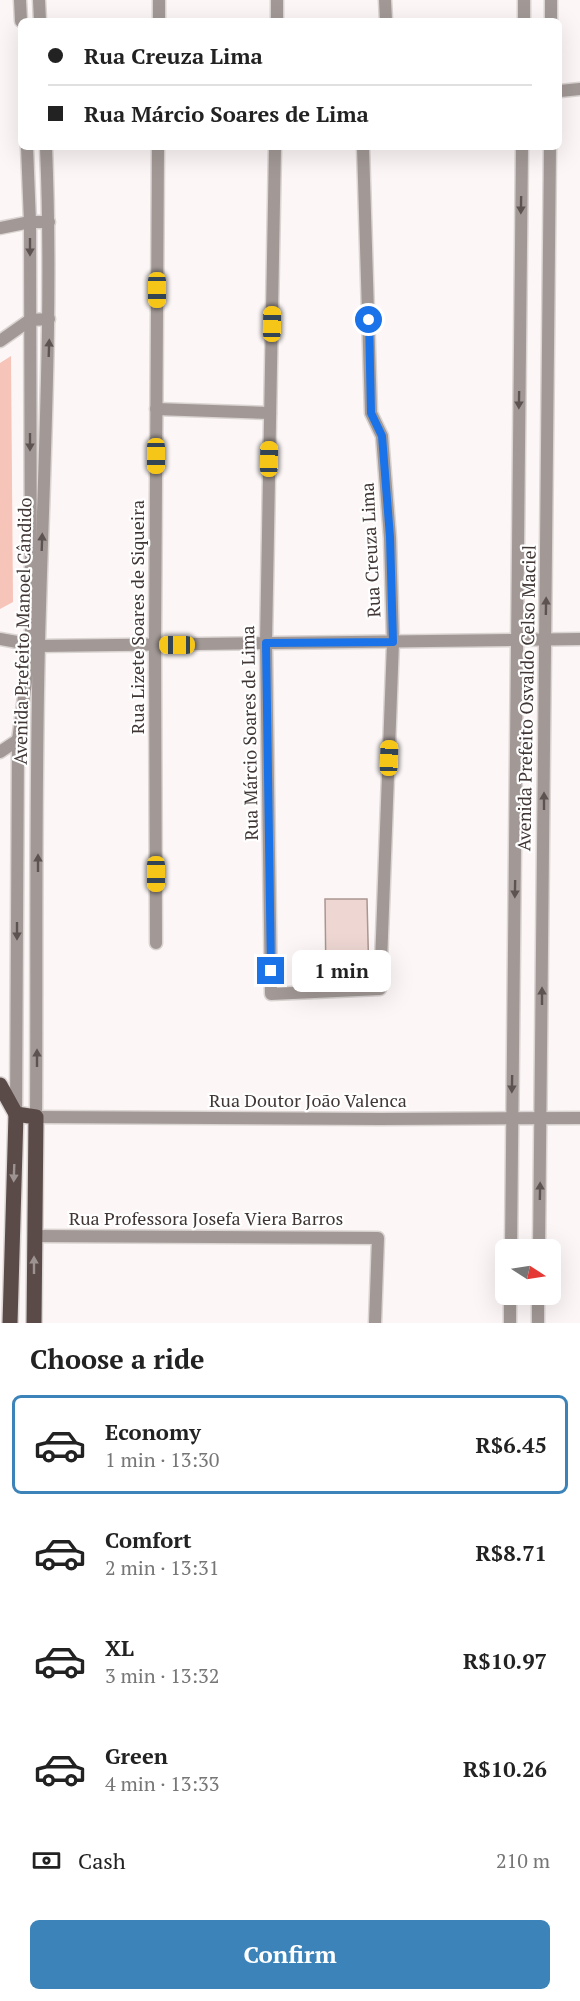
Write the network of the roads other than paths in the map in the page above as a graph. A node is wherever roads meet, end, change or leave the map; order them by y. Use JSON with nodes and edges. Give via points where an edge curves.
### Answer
{"nodes":[{"id":1,"x":20,"y":0,"type":"edge"},
{"id":2,"x":39,"y":0,"type":"edge"},
{"id":3,"x":159,"y":0,"type":"edge"},
{"id":4,"x":278,"y":0,"type":"edge"},
{"id":5,"x":386,"y":0,"type":"edge"},
{"id":6,"x":524,"y":0,"type":"edge"},
{"id":7,"x":551,"y":0,"type":"edge"},
{"id":8,"x":21,"y":18,"type":"edge"},
{"id":9,"x":40,"y":18,"type":"edge"},
{"id":10,"x":159,"y":18,"type":"edge"},
{"id":11,"x":277,"y":18,"type":"edge"},
{"id":12,"x":386,"y":18,"type":"edge"},
{"id":13,"x":524,"y":18,"type":"edge"},
{"id":14,"x":551,"y":18,"type":"edge"},
{"id":15,"x":580,"y":89,"type":"edge"},
{"id":16,"x":562,"y":91,"type":"edge"},
{"id":17,"x":27,"y":150,"type":"edge"},
{"id":18,"x":46,"y":150,"type":"edge"},
{"id":19,"x":158,"y":150,"type":"edge"},
{"id":20,"x":275,"y":150,"type":"edge"},
{"id":21,"x":363,"y":150,"type":"edge"},
{"id":22,"x":522,"y":150,"type":"edge"},
{"id":23,"x":550,"y":150,"type":"edge"},
{"id":24,"x":30,"y":222,"type":"junction"},
{"id":25,"x":49,"y":222,"type":"junction"},
{"id":26,"x":0,"y":228,"type":"edge"},
{"id":27,"x":50,"y":319,"type":"junction"},
{"id":28,"x":30,"y":320,"type":"junction"},
{"id":29,"x":0,"y":341,"type":"edge"},
{"id":30,"x":156,"y":409,"type":"junction"},
{"id":31,"x":270,"y":413,"type":"junction"},
{"id":32,"x":0,"y":639,"type":"edge"},
{"id":33,"x":580,"y":639,"type":"edge"},
{"id":34,"x":517,"y":640,"type":"junction"},
{"id":35,"x":545,"y":640,"type":"junction"},
{"id":36,"x":393,"y":642,"type":"junction"},
{"id":37,"x":266,"y":643,"type":"junction"},
{"id":38,"x":155,"y":645,"type":"junction"},
{"id":39,"x":35,"y":646,"type":"junction"},
{"id":40,"x":18,"y":740,"type":"junction"},
{"id":41,"x":0,"y":752,"type":"edge"},
{"id":42,"x":156,"y":943,"type":"dead end"},
{"id":43,"x":271,"y":994,"type":"joint"},
{"id":44,"x":0,"y":1085,"type":"edge"},
{"id":45,"x":16,"y":1114,"type":"junction"},
{"id":46,"x":36,"y":1117,"type":"junction"},
{"id":47,"x":580,"y":1118,"type":"edge"},
{"id":48,"x":512,"y":1119,"type":"junction"},
{"id":49,"x":541,"y":1119,"type":"junction"},
{"id":50,"x":34,"y":1236,"type":"junction"},
{"id":51,"x":511,"y":1239,"type":"edge"},
{"id":52,"x":539,"y":1239,"type":"edge"},
{"id":53,"x":510,"y":1305,"type":"edge"},
{"id":54,"x":538,"y":1305,"type":"edge"},
{"id":55,"x":10,"y":1323,"type":"edge"},
{"id":56,"x":34,"y":1323,"type":"edge"},
{"id":57,"x":375,"y":1323,"type":"edge"},
{"id":58,"x":510,"y":1323,"type":"edge"},
{"id":59,"x":538,"y":1323,"type":"edge"}],
"edges":[{"from":1,"to":8,"type":"street"},
{"from":2,"to":9,"type":"street"},
{"from":3,"to":10,"type":"street"},
{"from":4,"to":11,"type":"street"},
{"from":5,"to":12,"type":"street"},
{"from":6,"to":13,"type":"street"},
{"from":7,"to":14,"type":"street"},
{"from":15,"to":16,"type":"street"},
{"from":17,"to":24,"type":"street","name":"Avenida Prefeito Manoel Cândido"},
{"from":18,"to":25,"type":"street","name":"Avenida Prefeito Manoel Cândido"},
{"from":19,"to":30,"type":"street","name":"Rua Lizete Soares de Siqueira"},
{"from":20,"to":31,"type":"street","name":"Rua Márcio Soares de Lima"},
{"from":21,"to":36,"type":"street","name":"Rua Creuza Lima","via":[[371,413],[382,436]]},
{"from":22,"to":34,"type":"street","name":"Avenida Prefeito Osvaldo Celso Maciel","one_way":true},
{"from":35,"to":23,"type":"street","name":"Avenida Prefeito Osvaldo Celso Maciel","one_way":true},
{"from":24,"to":25,"type":"street"},
{"from":24,"to":26,"type":"street"},
{"from":24,"to":28,"type":"street","name":"Avenida Prefeito Manoel Cândido","one_way":true},
{"from":25,"to":27,"type":"street","name":"Avenida Prefeito Manoel Cândido"},
{"from":27,"to":28,"type":"street"},
{"from":39,"to":27,"type":"street","name":"Avenida Prefeito Manoel Cândido","one_way":true},
{"from":28,"to":29,"type":"street"},
{"from":28,"to":39,"type":"street","name":"Avenida Prefeito Manoel Cândido","one_way":true},
{"from":30,"to":31,"type":"street"},
{"from":30,"to":38,"type":"street","name":"Rua Lizete Soares de Siqueira"},
{"from":31,"to":37,"type":"street","name":"Rua Márcio Soares de Lima"},
{"from":32,"to":39,"type":"street"},
{"from":33,"to":35,"type":"street"},
{"from":34,"to":35,"type":"street"},
{"from":34,"to":36,"type":"street"},
{"from":34,"to":48,"type":"street","name":"Avenida Prefeito Osvaldo Celso Maciel","one_way":true},
{"from":49,"to":35,"type":"street","name":"Avenida Prefeito Osvaldo Celso Maciel","one_way":true},
{"from":36,"to":37,"type":"street"},
{"from":36,"to":43,"type":"street","name":"Rua Creuza Lima","via":[[380,989]]},
{"from":37,"to":38,"type":"street"},
{"from":37,"to":43,"type":"street","name":"Rua Márcio Soares de Lima"},
{"from":38,"to":39,"type":"street"},
{"from":38,"to":42,"type":"street","name":"Rua Lizete Soares de Siqueira"},
{"from":39,"to":40,"type":"street","name":"Avenida Prefeito Manoel Cândido"},
{"from":46,"to":39,"type":"street","name":"Avenida Prefeito Manoel Cândido","one_way":true},
{"from":40,"to":41,"type":"street"},
{"from":40,"to":45,"type":"street","name":"Avenida Prefeito Manoel Cândido","one_way":true},
{"from":44,"to":45,"type":"main road"},
{"from":45,"to":46,"type":"main road"},
{"from":45,"to":55,"type":"main road","one_way":true},
{"from":46,"to":48,"type":"street","name":"Rua Doutor João Valenca"},
{"from":46,"to":50,"type":"main road"},
{"from":47,"to":49,"type":"street","name":"Rua Doutor João Valenca"},
{"from":48,"to":49,"type":"street","name":"Rua Doutor João Valenca"},
{"from":48,"to":51,"type":"street","name":"Avenida Prefeito Osvaldo Celso Maciel"},
{"from":52,"to":49,"type":"street","name":"Avenida Prefeito Osvaldo Celso Maciel","one_way":true},
{"from":56,"to":50,"type":"main road","one_way":true},
{"from":50,"to":57,"type":"street","name":"Rua Professora Josefa Viera Barros","via":[[378,1238]]},
{"from":53,"to":58,"type":"street"},
{"from":54,"to":59,"type":"street"}]}
